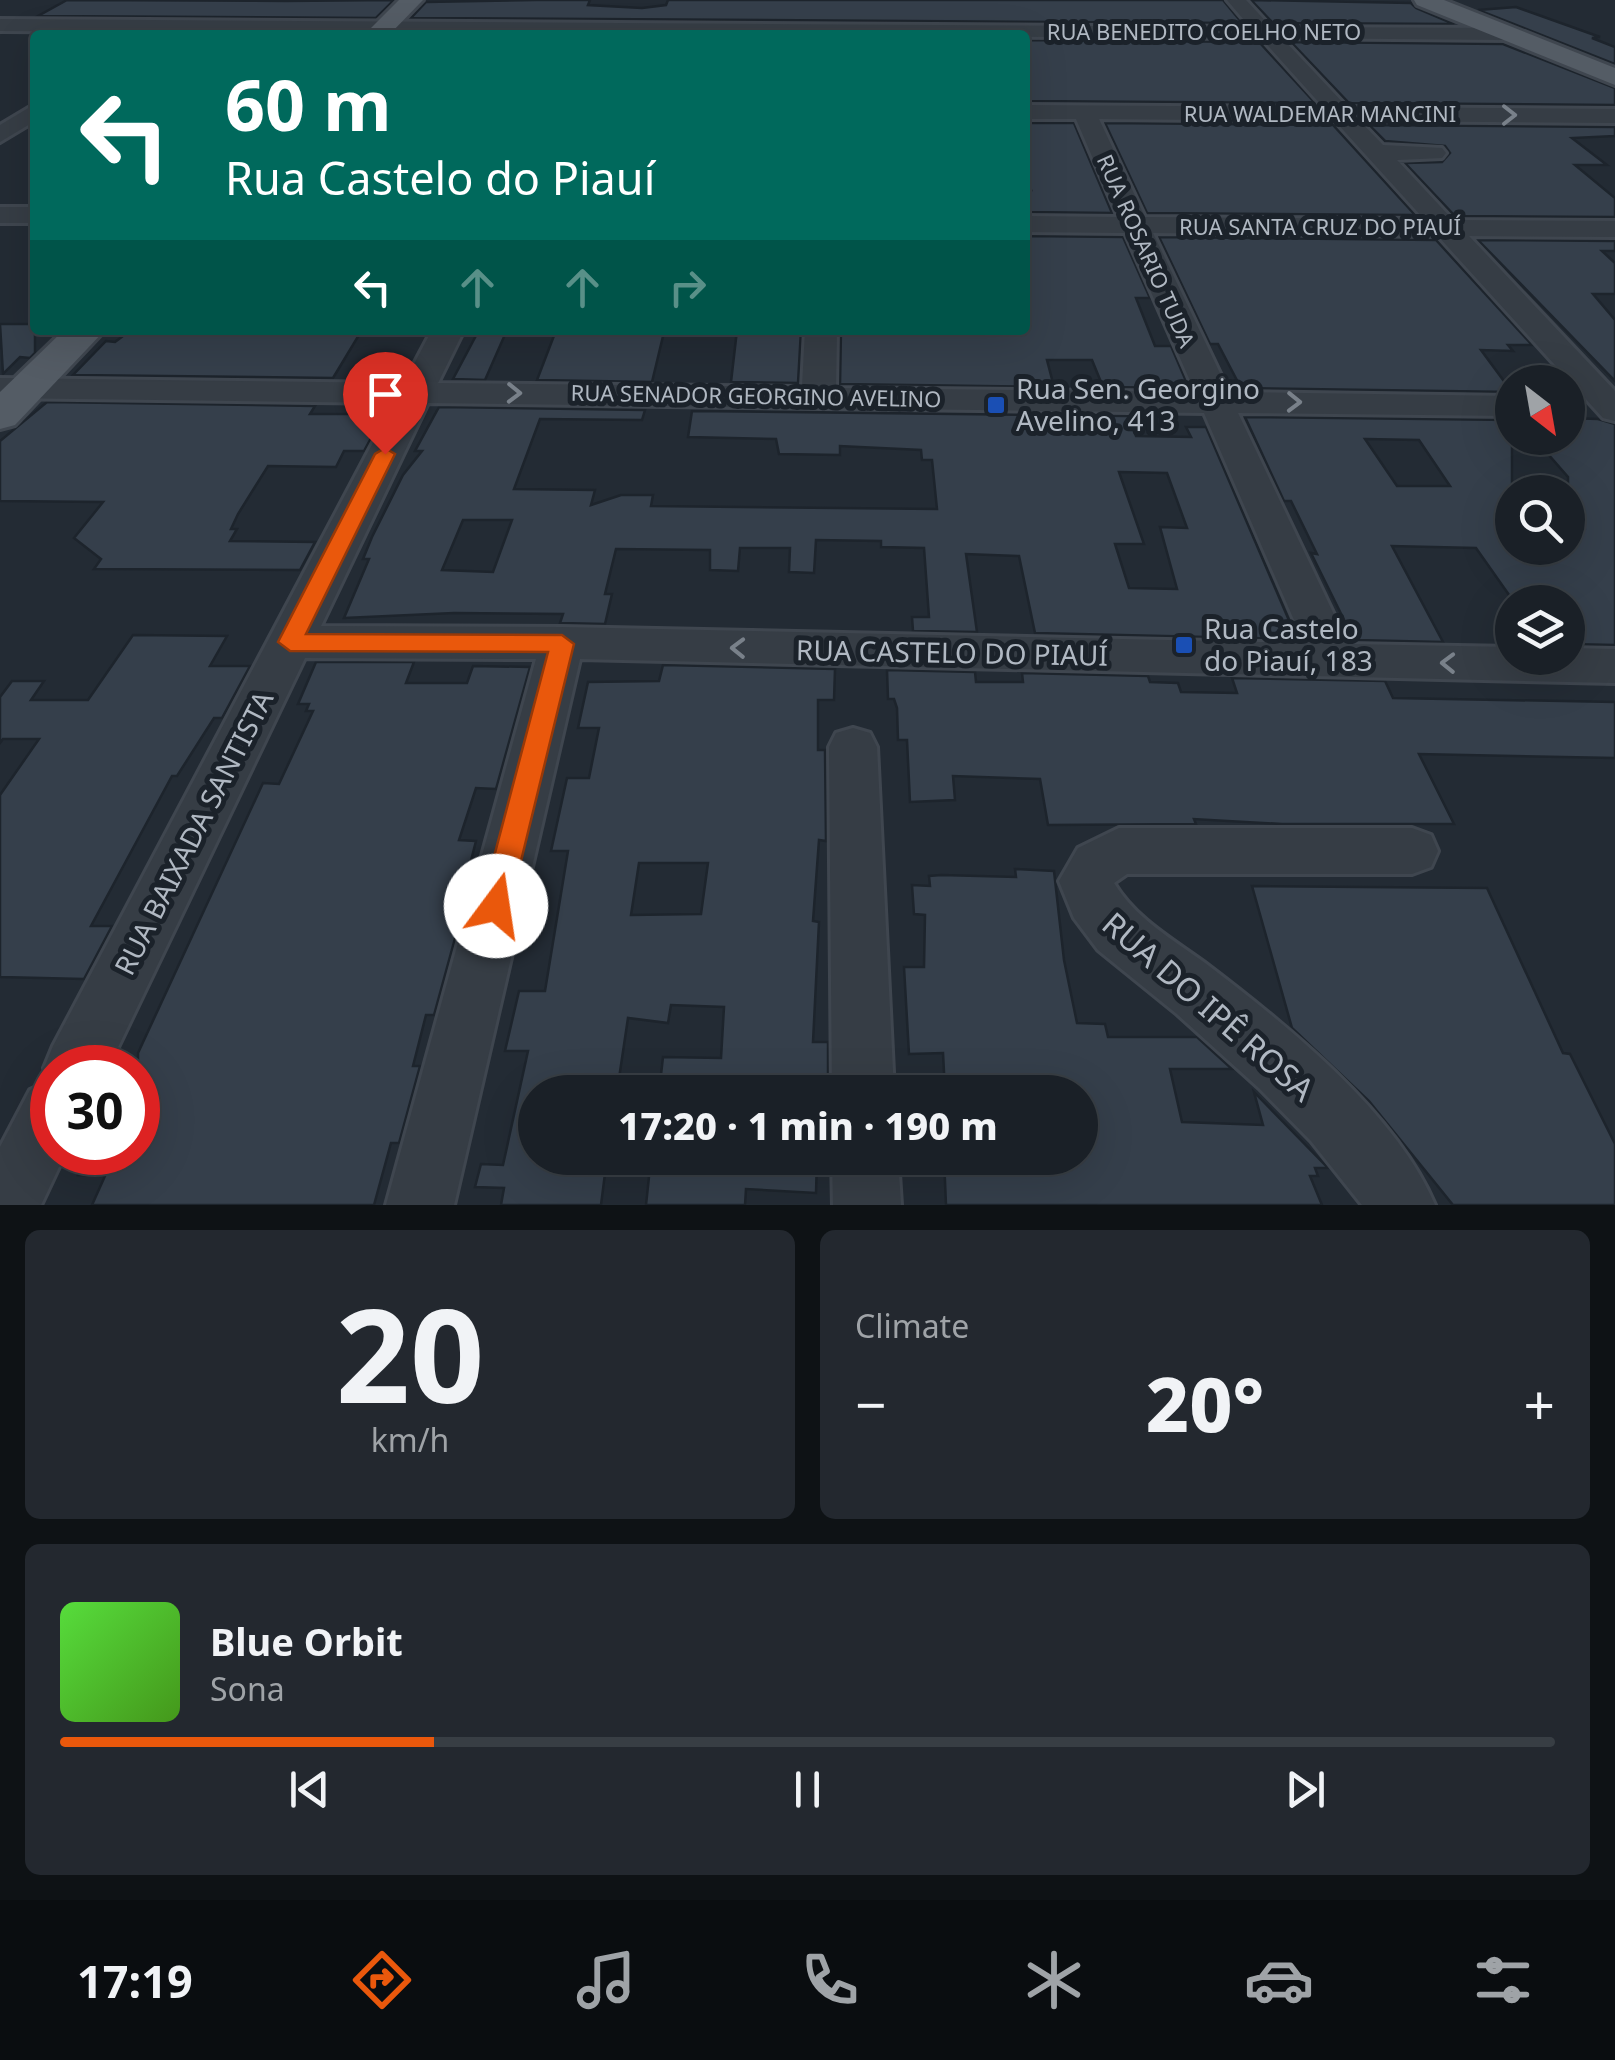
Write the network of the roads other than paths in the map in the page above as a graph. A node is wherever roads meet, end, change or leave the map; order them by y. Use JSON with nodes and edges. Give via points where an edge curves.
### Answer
{"nodes":[{"id":1,"x":412,"y":0,"type":"edge"},
{"id":2,"x":1236,"y":0,"type":"edge"},
{"id":3,"x":1425,"y":0,"type":"edge"},
{"id":4,"x":1101,"y":9,"type":"dead end"},
{"id":5,"x":0,"y":25,"type":"edge"},
{"id":6,"x":157,"y":30,"type":"edge"},
{"id":7,"x":381,"y":30,"type":"edge"},
{"id":8,"x":1030,"y":32,"type":"edge"},
{"id":9,"x":1115,"y":32,"type":"junction"},
{"id":10,"x":1265,"y":32,"type":"junction"},
{"id":11,"x":1509,"y":34,"type":"junction"},
{"id":12,"x":1615,"y":77,"type":"edge"},
{"id":13,"x":1030,"y":112,"type":"edge"},
{"id":14,"x":1084,"y":112,"type":"junction"},
{"id":15,"x":30,"y":114,"type":"edge"},
{"id":16,"x":1342,"y":114,"type":"junction"},
{"id":17,"x":1610,"y":119,"type":"edge"},
{"id":18,"x":0,"y":135,"type":"edge"},
{"id":19,"x":1376,"y":152,"type":"junction"},
{"id":20,"x":1434,"y":153,"type":"dead end"},
{"id":21,"x":0,"y":215,"type":"edge"},
{"id":22,"x":30,"y":215,"type":"edge"},
{"id":23,"x":1030,"y":224,"type":"edge"},
{"id":24,"x":1133,"y":226,"type":"junction"},
{"id":25,"x":1445,"y":228,"type":"junction"},
{"id":26,"x":1615,"y":229,"type":"edge"},
{"id":27,"x":80,"y":335,"type":"edge"},
{"id":28,"x":445,"y":335,"type":"edge"},
{"id":29,"x":821,"y":335,"type":"edge"},
{"id":30,"x":416,"y":392,"type":"junction"},
{"id":31,"x":9,"y":397,"type":"edge"},
{"id":32,"x":819,"y":397,"type":"junction"},
{"id":33,"x":1215,"y":400,"type":"junction"},
{"id":34,"x":1495,"y":406,"type":"edge"},
{"id":35,"x":1585,"y":407,"type":"edge"},
{"id":36,"x":1614,"y":409,"type":"edge"},
{"id":37,"x":290,"y":642,"type":"junction"},
{"id":38,"x":562,"y":644,"type":"junction"},
{"id":39,"x":1334,"y":661,"type":"junction"},
{"id":40,"x":1615,"y":666,"type":"edge"},
{"id":41,"x":854,"y":747,"type":"dead end"},
{"id":42,"x":1412,"y":850,"type":"dead end"},
{"id":43,"x":87,"y":1045,"type":"edge"},
{"id":44,"x":863,"y":1075,"type":"edge"},
{"id":45,"x":30,"y":1156,"type":"edge"},
{"id":46,"x":865,"y":1175,"type":"edge"},
{"id":47,"x":6,"y":1205,"type":"edge"},
{"id":48,"x":420,"y":1205,"type":"edge"},
{"id":49,"x":866,"y":1205,"type":"edge"},
{"id":50,"x":1401,"y":1205,"type":"edge"}],
"edges":[{"from":1,"to":7,"type":"main road"},
{"from":2,"to":10,"type":"street"},
{"from":3,"to":11,"type":"main road"},
{"from":4,"to":9,"type":"street"},
{"from":5,"to":6,"type":"street","name":"RUA BENEDITO COELHO NETO"},
{"from":8,"to":9,"type":"street","name":"RUA BENEDITO COELHO NETO"},
{"from":9,"to":10,"type":"street","name":"RUA BENEDITO COELHO NETO"},
{"from":10,"to":11,"type":"street","name":"RUA BENEDITO COELHO NETO"},
{"from":10,"to":16,"type":"street"},
{"from":11,"to":12,"type":"main road"},
{"from":13,"to":14,"type":"street","name":"RUA WALDEMAR MANCINI"},
{"from":14,"to":16,"type":"street","name":"RUA WALDEMAR MANCINI"},
{"from":14,"to":24,"type":"street","name":"RUA ROSARIO TUDA"},
{"from":15,"to":18,"type":"street"},
{"from":16,"to":17,"type":"street","name":"RUA WALDEMAR MANCINI","one_way":true},
{"from":16,"to":19,"type":"street"},
{"from":19,"to":20,"type":"street"},
{"from":19,"to":25,"type":"street"},
{"from":21,"to":22,"type":"street"},
{"from":23,"to":24,"type":"street","name":"RUA SANTA CRUZ DO PIAUÍ"},
{"from":24,"to":25,"type":"street","name":"RUA SANTA CRUZ DO PIAUÍ"},
{"from":24,"to":33,"type":"street","name":"RUA ROSARIO TUDA"},
{"from":25,"to":26,"type":"street","name":"RUA SANTA CRUZ DO PIAUÍ"},
{"from":25,"to":36,"type":"street"},
{"from":27,"to":31,"type":"main road"},
{"from":28,"to":30,"type":"street","name":"RUA BAIXADA SANTISTA"},
{"from":29,"to":32,"type":"street"},
{"from":30,"to":31,"type":"street","name":"RUA SENADOR GEORGINO AVELINO"},
{"from":30,"to":32,"type":"street","name":"RUA SENADOR GEORGINO AVELINO","one_way":true},
{"from":30,"to":37,"type":"street","name":"RUA BAIXADA SANTISTA"},
{"from":32,"to":33,"type":"street","name":"RUA SENADOR GEORGINO AVELINO"},
{"from":33,"to":34,"type":"street","name":"RUA SENADOR GEORGINO AVELINO","one_way":true},
{"from":33,"to":39,"type":"street","name":"RUA ROSARIO TUDA"},
{"from":35,"to":36,"type":"street"},
{"from":37,"to":38,"type":"street","name":"RUA CASTELO DO PIAUÍ"},
{"from":37,"to":43,"type":"street","name":"RUA BAIXADA SANTISTA"},
{"from":39,"to":38,"type":"street","name":"RUA CASTELO DO PIAUÍ","one_way":true},
{"from":38,"to":48,"type":"street"},
{"from":40,"to":39,"type":"street","name":"RUA CASTELO DO PIAUÍ","one_way":true},
{"from":41,"to":44,"type":"street"},
{"from":42,"to":50,"type":"street","name":"RUA DO IPÊ ROSA","via":[[1119,851],[1097,864],[1086,881],[1108,924],[1191,988],[1330,1115]]},
{"from":45,"to":47,"type":"street"},
{"from":46,"to":49,"type":"street"}]}
